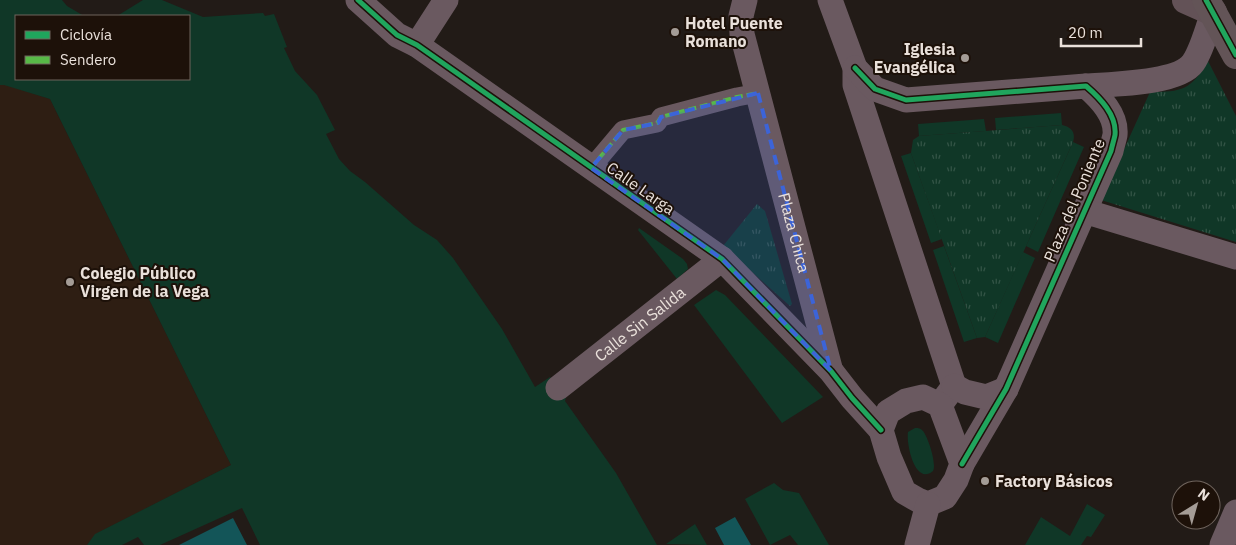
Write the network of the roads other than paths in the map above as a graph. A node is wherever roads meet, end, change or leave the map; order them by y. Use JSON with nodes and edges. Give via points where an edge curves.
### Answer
{"nodes":[{"id":1,"x":358,"y":0,"type":"edge"},
{"id":2,"x":446,"y":0,"type":"edge"},
{"id":3,"x":745,"y":0,"type":"edge"},
{"id":4,"x":830,"y":0,"type":"edge"},
{"id":5,"x":1181,"y":0,"type":"edge"},
{"id":6,"x":1186,"y":0,"type":"edge"},
{"id":7,"x":1210,"y":6,"type":"edge"},
{"id":8,"x":1203,"y":40,"type":"junction"},
{"id":9,"x":417,"y":45,"type":"junction"},
{"id":10,"x":1236,"y":55,"type":"edge"},
{"id":11,"x":854,"y":68,"type":"junction"},
{"id":12,"x":1086,"y":86,"type":"junction"},
{"id":13,"x":758,"y":93,"type":"junction"},
{"id":14,"x":906,"y":100,"type":"junction"},
{"id":15,"x":872,"y":138,"type":"junction"},
{"id":16,"x":591,"y":168,"type":"junction"},
{"id":17,"x":1084,"y":211,"type":"junction"},
{"id":18,"x":1236,"y":257,"type":"edge"},
{"id":19,"x":722,"y":259,"type":"junction"},
{"id":20,"x":831,"y":371,"type":"junction"},
{"id":21,"x":954,"y":386,"type":"junction"},
{"id":22,"x":558,"y":388,"type":"dead end"},
{"id":23,"x":1006,"y":389,"type":"junction"},
{"id":24,"x":940,"y":405,"type":"junction"},
{"id":25,"x":882,"y":430,"type":"junction"},
{"id":26,"x":962,"y":464,"type":"junction"},
{"id":27,"x":928,"y":504,"type":"junction"},
{"id":28,"x":1236,"y":512,"type":"edge"},
{"id":29,"x":917,"y":545,"type":"edge"},
{"id":30,"x":1222,"y":545,"type":"edge"}],
"edges":[{"from":1,"to":9,"type":"street","name":"Calle Larga","via":[[396,34]]},
{"from":2,"to":9,"type":"street"},
{"from":3,"to":13,"type":"street","name":"Plaza Chica","via":[[741,16],[742,34]]},
{"from":4,"to":11,"type":"street"},
{"from":5,"to":8,"type":"street","via":[[1196,19]]},
{"from":6,"to":7,"type":"main road"},
{"from":7,"to":8,"type":"street"},
{"from":7,"to":10,"type":"highway"},
{"from":8,"to":12,"type":"street","via":[[1193,64],[1181,74]]},
{"from":9,"to":16,"type":"street","name":"Calle Larga"},
{"from":11,"to":14,"type":"street","via":[[875,89]]},
{"from":11,"to":15,"type":"street","via":[[855,85]]},
{"from":12,"to":14,"type":"street"},
{"from":12,"to":17,"type":"street","name":"Plaza del Poniente","via":[[1111,114],[1115,134],[1111,151]]},
{"from":13,"to":16,"type":"street","name":"Calle Larga","via":[[737,96],[661,117],[657,123],[623,130]]},
{"from":13,"to":20,"type":"street","name":"Plaza Chica"},
{"from":14,"to":15,"type":"street","via":[[890,109]]},
{"from":15,"to":21,"type":"street"},
{"from":16,"to":19,"type":"street","name":"Calle Larga"},
{"from":17,"to":18,"type":"street","name":"Plaza del Poniente"},
{"from":17,"to":23,"type":"street","name":"Plaza del Poniente"},
{"from":19,"to":20,"type":"street","name":"Calle Larga"},
{"from":19,"to":22,"type":"street","name":"Calle Sin Salida"},
{"from":20,"to":25,"type":"street","name":"Calle Larga"},
{"from":21,"to":23,"type":"street","via":[[986,397]]},
{"from":21,"to":24,"type":"street"},
{"from":23,"to":26,"type":"street","name":"Plaza del Poniente"},
{"from":24,"to":25,"type":"street","via":[[923,398],[906,401],[888,412]]},
{"from":24,"to":26,"type":"street"},
{"from":25,"to":27,"type":"street","via":[[904,492]]},
{"from":26,"to":27,"type":"street","name":"Plaza del Poniente","via":[[945,497]]},
{"from":27,"to":29,"type":"street"},
{"from":28,"to":30,"type":"street"}]}
